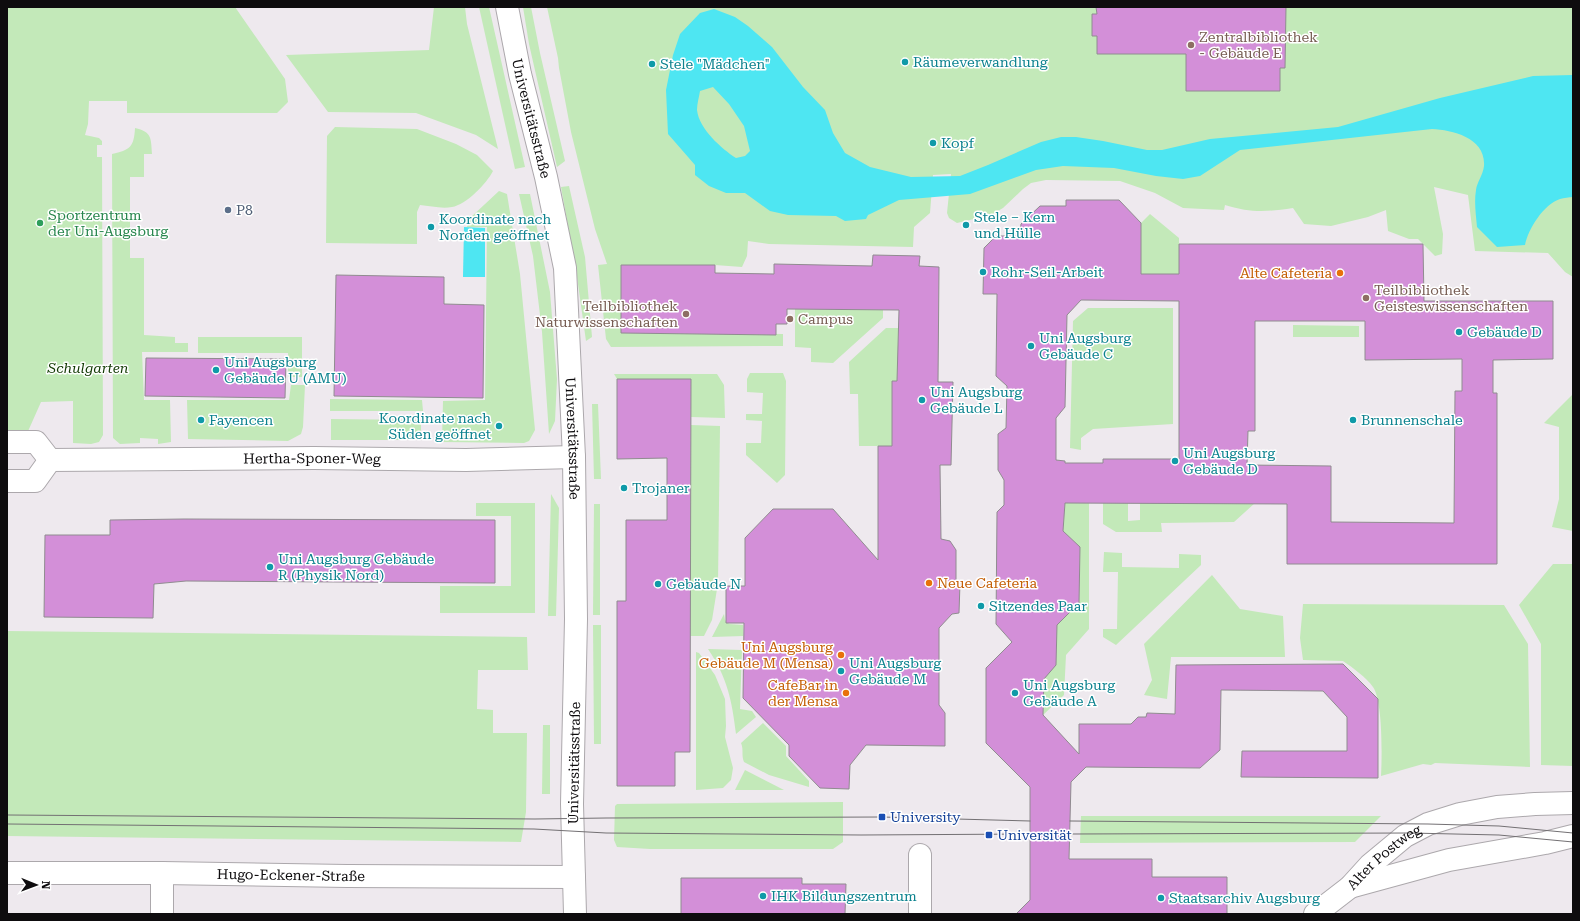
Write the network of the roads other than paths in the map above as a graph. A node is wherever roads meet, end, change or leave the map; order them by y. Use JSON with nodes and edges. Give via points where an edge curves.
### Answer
{"nodes":[{"id":1,"x":507,"y":7,"type":"edge"},
{"id":2,"x":7,"y":442,"type":"edge"},
{"id":3,"x":574,"y":457,"type":"junction"},
{"id":4,"x":50,"y":460,"type":"junction"},
{"id":5,"x":7,"y":481,"type":"edge"},
{"id":6,"x":1573,"y":803,"type":"edge"},
{"id":7,"x":1573,"y":836,"type":"edge"},
{"id":8,"x":920,"y":855,"type":"dead end"},
{"id":9,"x":7,"y":873,"type":"edge"},
{"id":10,"x":162,"y":873,"type":"junction"},
{"id":11,"x":574,"y":877,"type":"junction"},
{"id":12,"x":1350,"y":887,"type":"junction"},
{"id":13,"x":162,"y":914,"type":"edge"},
{"id":14,"x":575,"y":914,"type":"edge"},
{"id":15,"x":920,"y":914,"type":"edge"},
{"id":16,"x":1315,"y":914,"type":"edge"}],
"edges":[{"from":1,"to":3,"type":"street","name":"Universitätsstraße","via":[[565,268]]},
{"from":2,"to":4,"type":"street","via":[[36,442]]},
{"from":3,"to":4,"type":"street","name":"Hertha-Sponer-Weg","via":[[466,460]]},
{"from":3,"to":11,"type":"street","name":"Universitätsstraße"},
{"from":4,"to":5,"type":"street","via":[[35,481]]},
{"from":6,"to":12,"type":"street","name":"Alter Postweg","via":[[1497,807],[1460,814],[1428,824],[1405,836],[1370,865]]},
{"from":7,"to":12,"type":"street","name":"Alter Postweg","via":[[1449,860]]},
{"from":8,"to":15,"type":"street"},
{"from":9,"to":10,"type":"street","name":"Hugo-Eckener-Straße"},
{"from":10,"to":11,"type":"street","name":"Hugo-Eckener-Straße"},
{"from":10,"to":13,"type":"street"},
{"from":11,"to":14,"type":"street","name":"Universitätsstraße"},
{"from":12,"to":16,"type":"street"}]}
